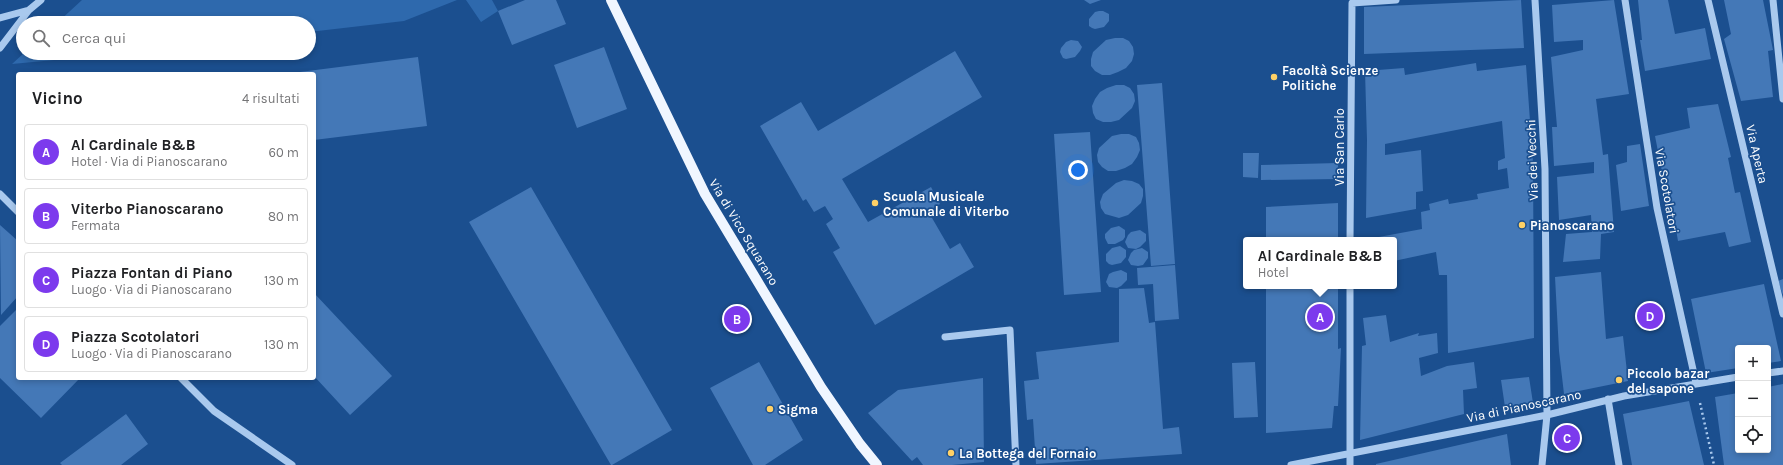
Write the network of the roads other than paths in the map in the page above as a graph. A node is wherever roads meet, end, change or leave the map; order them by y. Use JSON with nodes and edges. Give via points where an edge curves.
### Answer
{"nodes":[{"id":1,"x":40,"y":0,"type":"edge"},
{"id":2,"x":612,"y":0,"type":"edge"},
{"id":3,"x":1396,"y":0,"type":"edge"},
{"id":4,"x":1535,"y":0,"type":"edge"},
{"id":5,"x":1625,"y":0,"type":"edge"},
{"id":6,"x":1708,"y":0,"type":"edge"},
{"id":7,"x":1773,"y":0,"type":"edge"},
{"id":8,"x":29,"y":10,"type":"junction"},
{"id":9,"x":24,"y":16,"type":"edge"},
{"id":10,"x":0,"y":18,"type":"edge"},
{"id":11,"x":16,"y":27,"type":"edge"},
{"id":12,"x":0,"y":48,"type":"edge"},
{"id":13,"x":1783,"y":99,"type":"edge"},
{"id":14,"x":0,"y":194,"type":"edge"},
{"id":15,"x":16,"y":210,"type":"edge"},
{"id":16,"x":1350,"y":237,"type":"edge"},
{"id":17,"x":1350,"y":289,"type":"edge"},
{"id":18,"x":1783,"y":314,"type":"edge"},
{"id":19,"x":944,"y":337,"type":"dead end"},
{"id":20,"x":1783,"y":371,"type":"edge"},
{"id":21,"x":1771,"y":373,"type":"edge"},
{"id":22,"x":1735,"y":378,"type":"edge"},
{"id":23,"x":184,"y":380,"type":"edge"},
{"id":24,"x":1696,"y":384,"type":"junction"},
{"id":25,"x":1608,"y":399,"type":"junction"},
{"id":26,"x":1547,"y":415,"type":"junction"},
{"id":27,"x":1349,"y":455,"type":"junction"},
{"id":28,"x":292,"y":465,"type":"edge"},
{"id":29,"x":877,"y":465,"type":"edge"},
{"id":30,"x":1016,"y":465,"type":"edge"},
{"id":31,"x":1291,"y":465,"type":"edge"},
{"id":32,"x":1350,"y":465,"type":"edge"},
{"id":33,"x":1542,"y":465,"type":"edge"},
{"id":34,"x":1619,"y":465,"type":"edge"}],
"edges":[{"from":1,"to":8,"type":"street"},
{"from":2,"to":29,"type":"main road","name":"Via di Vico Squarano","via":[[705,194],[822,387]]},
{"from":3,"to":16,"type":"street","name":"Via San Carlo","via":[[1352,3]]},
{"from":4,"to":26,"type":"street","name":"Via dei Vecchi","via":[[1546,169]]},
{"from":5,"to":24,"type":"street","name":"Via Scotolatori","via":[[1657,208]]},
{"from":6,"to":18,"type":"street","name":"Via Aperta"},
{"from":7,"to":13,"type":"street"},
{"from":8,"to":9,"type":"street"},
{"from":8,"to":10,"type":"street"},
{"from":11,"to":12,"type":"street"},
{"from":14,"to":15,"type":"street"},
{"from":17,"to":27,"type":"street"},
{"from":19,"to":30,"type":"street","via":[[1010,330]]},
{"from":20,"to":21,"type":"street"},
{"from":22,"to":24,"type":"street","name":"Via di Pianoscarano"},
{"from":23,"to":28,"type":"street","via":[[214,410]]},
{"from":24,"to":25,"type":"street","name":"Via di Pianoscarano"},
{"from":25,"to":26,"type":"street","name":"Via di Pianoscarano"},
{"from":25,"to":34,"type":"street"},
{"from":26,"to":27,"type":"street","name":"Via di Pianoscarano"},
{"from":26,"to":33,"type":"street","name":"Via dei Vecchi"},
{"from":27,"to":31,"type":"street","name":"Via di Pianoscarano"},
{"from":27,"to":32,"type":"street"}]}
